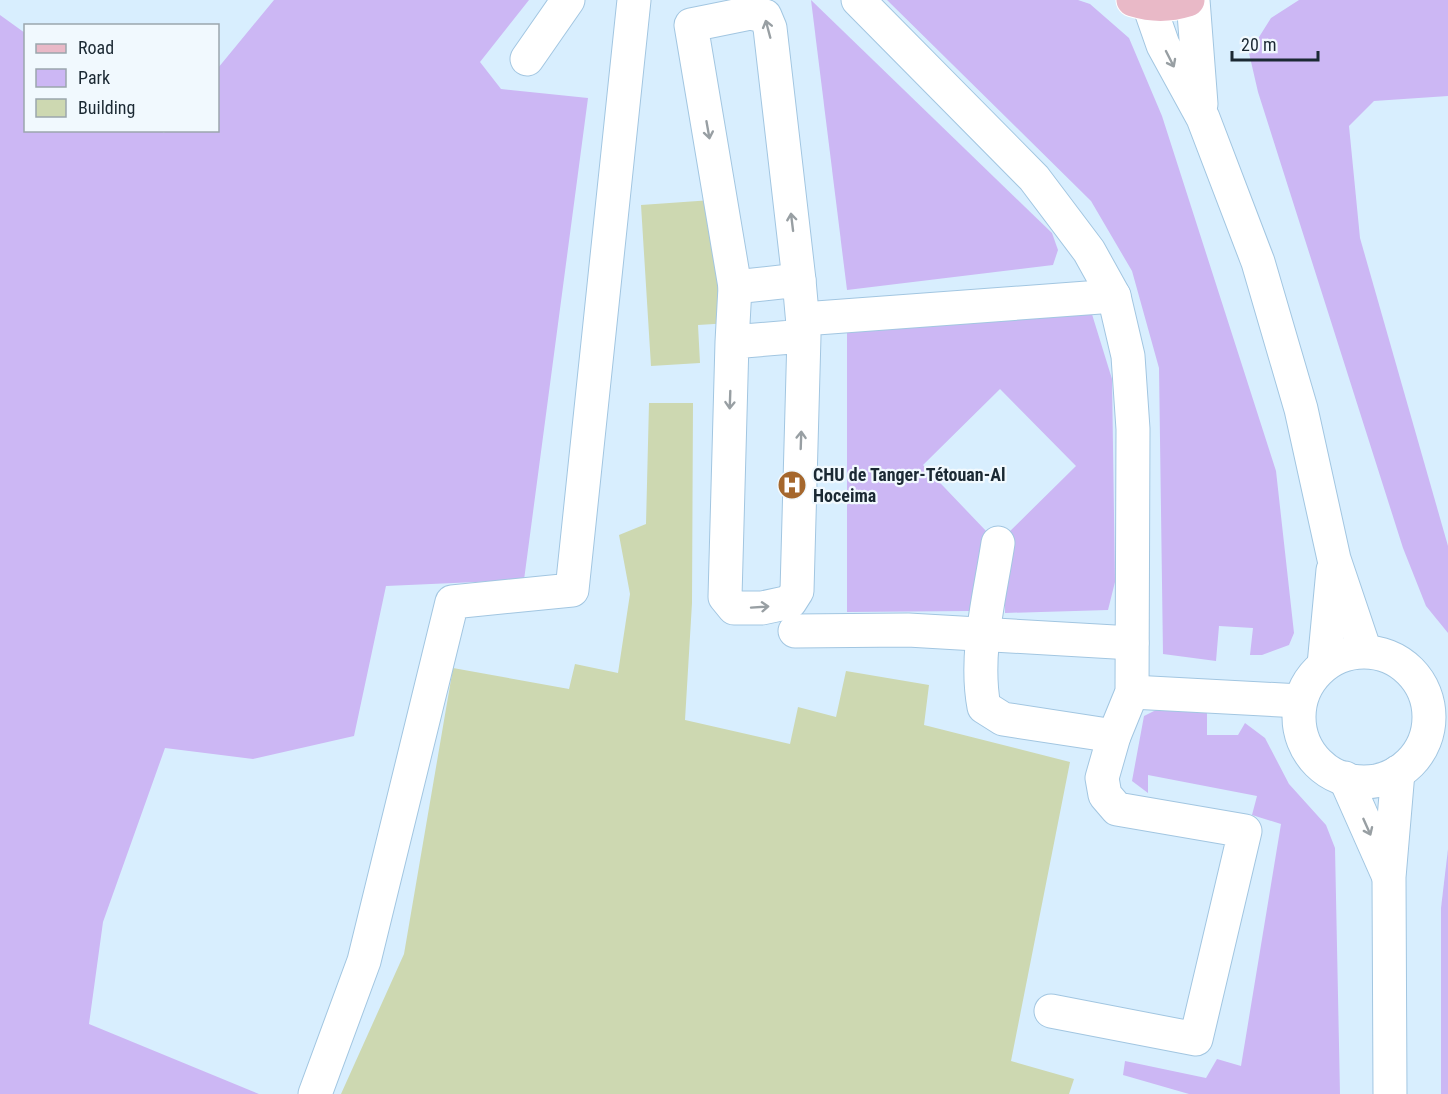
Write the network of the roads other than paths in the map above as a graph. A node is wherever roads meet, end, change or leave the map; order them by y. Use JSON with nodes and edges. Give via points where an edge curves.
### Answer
{"nodes":[{"id":1,"x":568,"y":0,"type":"edge"},
{"id":2,"x":634,"y":0,"type":"edge"},
{"id":3,"x":858,"y":0,"type":"edge"},
{"id":4,"x":1188,"y":0,"type":"edge"},
{"id":5,"x":1193,"y":0,"type":"edge"},
{"id":6,"x":1141,"y":2,"type":"edge"},
{"id":7,"x":527,"y":59,"type":"dead end"},
{"id":8,"x":1203,"y":118,"type":"junction"},
{"id":9,"x":799,"y":280,"type":"junction"},
{"id":10,"x":735,"y":288,"type":"junction"},
{"id":11,"x":1114,"y":296,"type":"junction"},
{"id":12,"x":804,"y":328,"type":"junction"},
{"id":13,"x":732,"y":342,"type":"junction"},
{"id":14,"x":998,"y":543,"type":"dead end"},
{"id":15,"x":1334,"y":559,"type":"junction"},
{"id":16,"x":795,"y":631,"type":"dead end"},
{"id":17,"x":984,"y":633,"type":"junction"},
{"id":18,"x":1132,"y":644,"type":"junction"},
{"id":19,"x":1365,"y":651,"type":"junction"},
{"id":20,"x":1324,"y":665,"type":"junction"},
{"id":21,"x":1132,"y":692,"type":"junction"},
{"id":22,"x":1300,"y":701,"type":"junction"},
{"id":23,"x":1114,"y":736,"type":"junction"},
{"id":24,"x":1398,"y":772,"type":"junction"},
{"id":25,"x":1345,"y":778,"type":"junction"},
{"id":26,"x":1389,"y":877,"type":"junction"},
{"id":27,"x":1051,"y":1011,"type":"dead end"},
{"id":28,"x":315,"y":1094,"type":"edge"},
{"id":29,"x":1390,"y":1094,"type":"edge"}],
"edges":[{"from":1,"to":7,"type":"street"},
{"from":2,"to":28,"type":"street","via":[[572,591],[452,602],[364,961]]},
{"from":3,"to":11,"type":"street","via":[[1034,178],[1089,251]]},
{"from":4,"to":6,"type":"main road","via":[[1172,5]]},
{"from":5,"to":8,"type":"street"},
{"from":6,"to":8,"type":"street","one_way":true},
{"from":8,"to":15,"type":"street","via":[[1258,262],[1301,409]]},
{"from":9,"to":10,"type":"street"},
{"from":9,"to":10,"type":"street","one_way":true,"via":[[770,28],[765,16],[750,13],[691,25]]},
{"from":9,"to":12,"type":"street"},
{"from":10,"to":13,"type":"street"},
{"from":11,"to":12,"type":"street"},
{"from":11,"to":18,"type":"street","via":[[1128,356],[1133,429]]},
{"from":12,"to":13,"type":"street"},
{"from":13,"to":12,"type":"street","one_way":true,"via":[[725,597],[734,608],[762,608],[790,602],[797,591]]},
{"from":14,"to":17,"type":"street"},
{"from":15,"to":19,"type":"street"},
{"from":15,"to":20,"type":"street"},
{"from":16,"to":17,"type":"street"},
{"from":17,"to":18,"type":"street"},
{"from":17,"to":23,"type":"street","via":[[980,684],[984,707],[1003,719]]},
{"from":18,"to":21,"type":"street"},
{"from":19,"to":20,"type":"street","via":[[1344,654]]},
{"from":19,"to":24,"type":"street","via":[[1404,665],[1418,681],[1426,700],[1429,720],[1424,740]]},
{"from":20,"to":22,"type":"street","via":[[1309,681]]},
{"from":21,"to":22,"type":"street"},
{"from":21,"to":23,"type":"street"},
{"from":22,"to":25,"type":"street","via":[[1299,723],[1305,744],[1318,762]]},
{"from":23,"to":27,"type":"street","via":[[1102,778],[1105,795],[1117,809],[1245,831],[1196,1039]]},
{"from":24,"to":25,"type":"street","via":[[1379,781]]},
{"from":24,"to":26,"type":"street"},
{"from":25,"to":26,"type":"street","one_way":true},
{"from":26,"to":29,"type":"street"}]}
